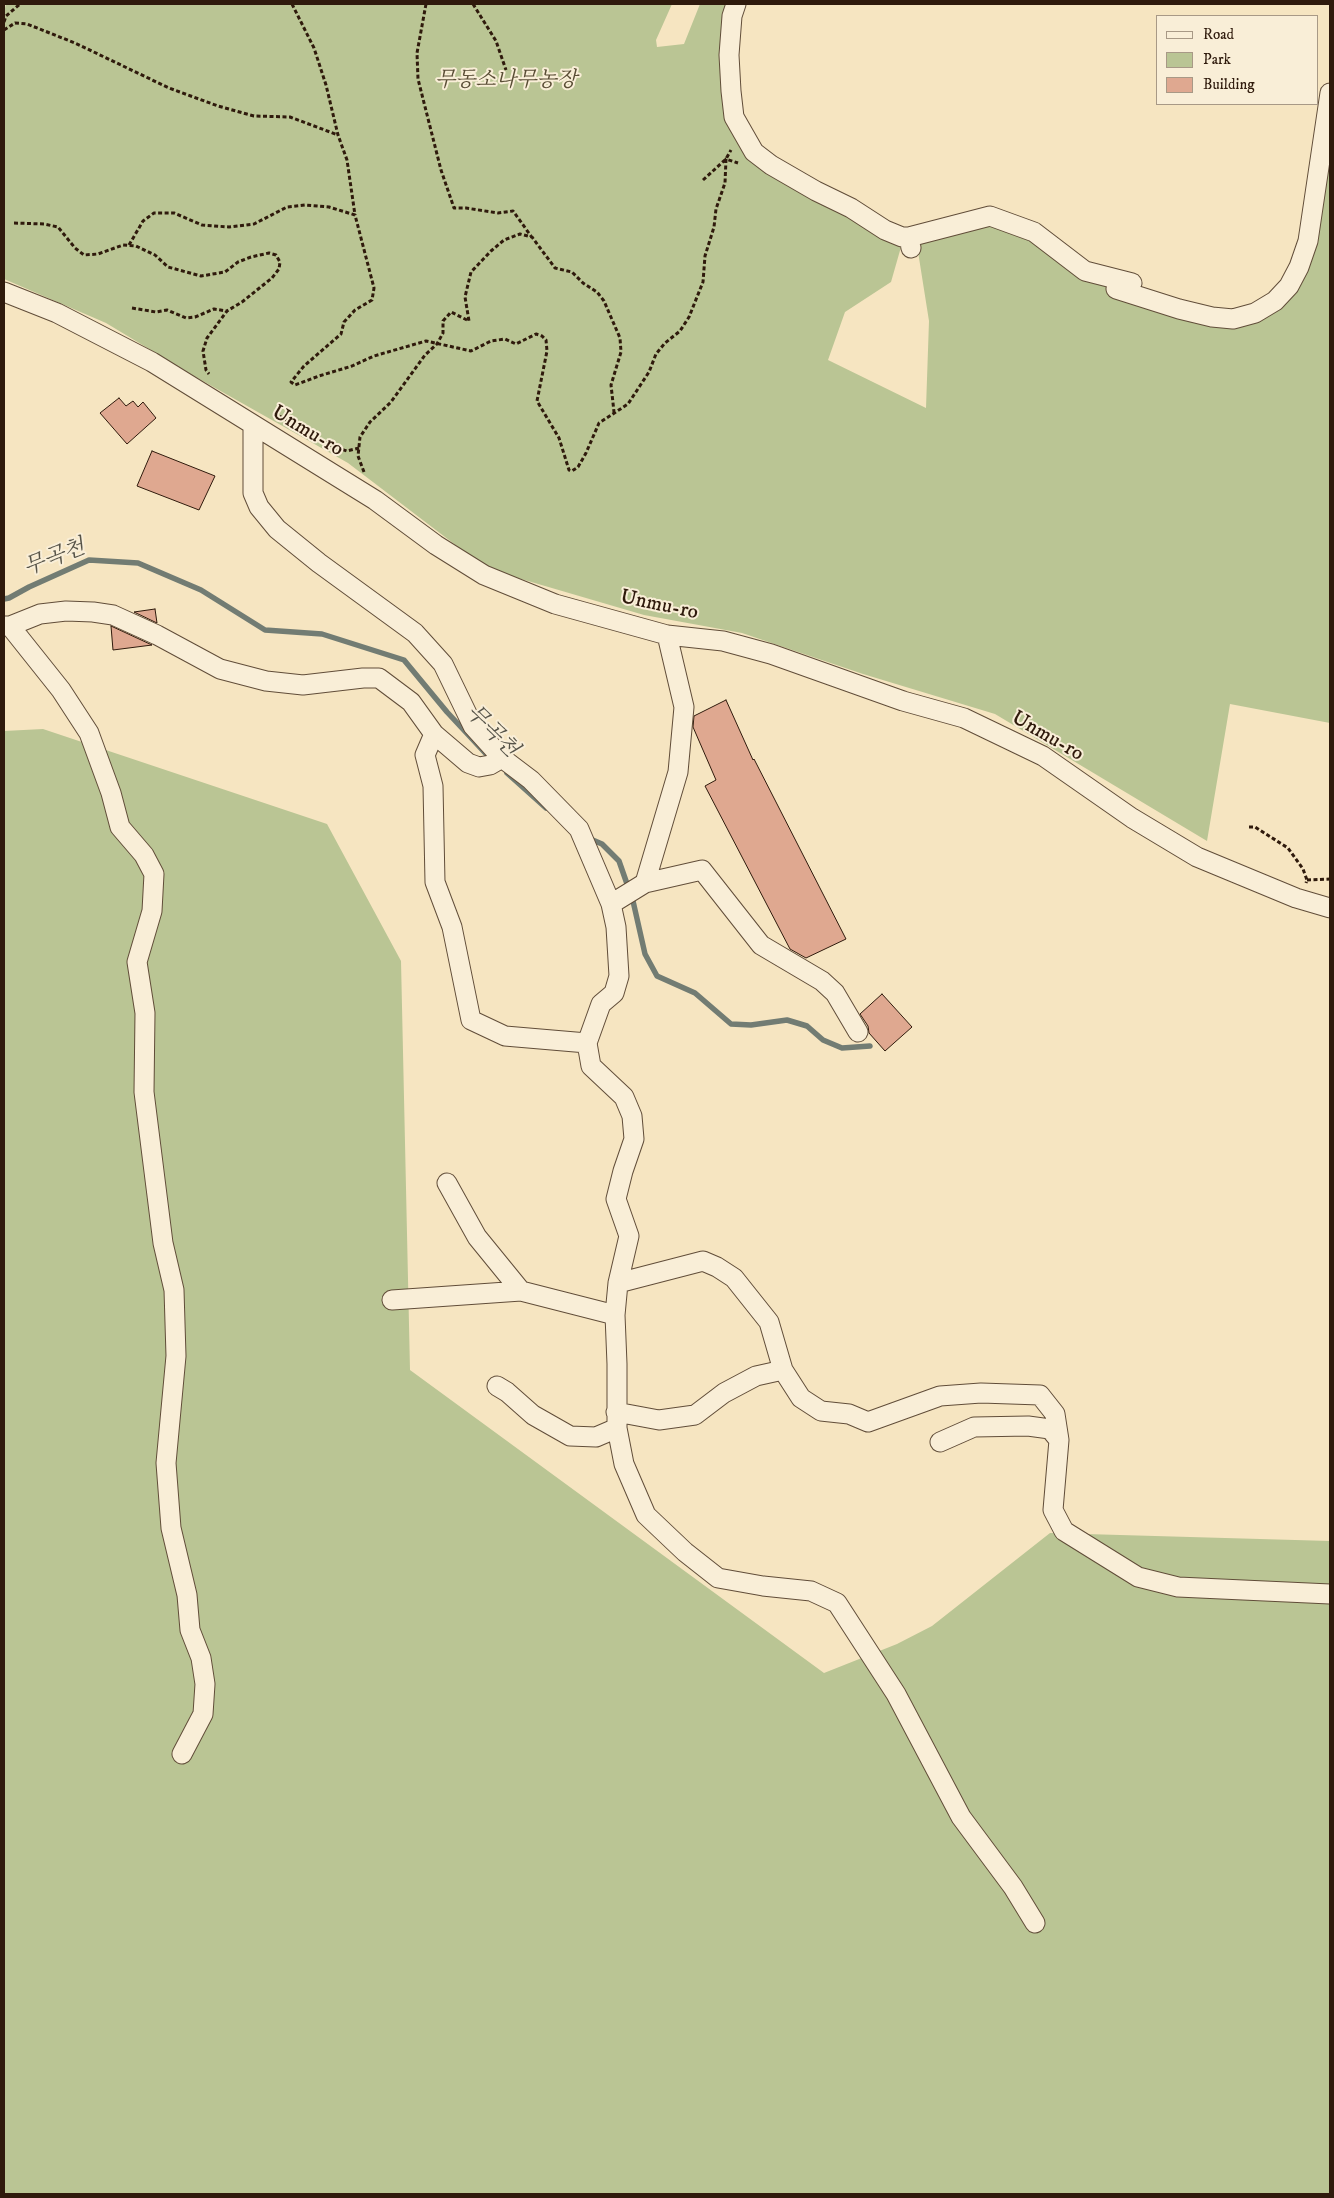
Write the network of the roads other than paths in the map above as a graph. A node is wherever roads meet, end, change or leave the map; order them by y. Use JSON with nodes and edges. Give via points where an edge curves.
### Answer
{"nodes":[{"id":1,"x":736,"y":4,"type":"edge"},
{"id":2,"x":1330,"y":94,"type":"edge"},
{"id":3,"x":1116,"y":289,"type":"dead end"},
{"id":4,"x":4,"y":292,"type":"edge"},
{"id":5,"x":1146,"y":299,"type":"junction"},
{"id":6,"x":253,"y":426,"type":"junction"},
{"id":7,"x":7,"y":626,"type":"edge"},
{"id":8,"x":668,"y":635,"type":"junction"},
{"id":9,"x":434,"y":734,"type":"junction"},
{"id":10,"x":496,"y":761,"type":"junction"},
{"id":11,"x":645,"y":883,"type":"junction"},
{"id":12,"x":611,"y":904,"type":"junction"},
{"id":13,"x":1330,"y":908,"type":"edge"},
{"id":14,"x":858,"y":1032,"type":"dead end"},
{"id":15,"x":587,"y":1043,"type":"junction"},
{"id":16,"x":447,"y":1183,"type":"dead end"},
{"id":17,"x":618,"y":1283,"type":"junction"},
{"id":18,"x":521,"y":1291,"type":"junction"},
{"id":19,"x":392,"y":1300,"type":"dead end"},
{"id":20,"x":615,"y":1315,"type":"junction"},
{"id":21,"x":783,"y":1370,"type":"junction"},
{"id":22,"x":497,"y":1386,"type":"dead end"},
{"id":23,"x":616,"y":1420,"type":"junction"},
{"id":24,"x":1059,"y":1440,"type":"junction"},
{"id":25,"x":940,"y":1442,"type":"dead end"},
{"id":26,"x":1330,"y":1594,"type":"edge"},
{"id":27,"x":182,"y":1754,"type":"dead end"},
{"id":28,"x":1034,"y":1923,"type":"dead end"}],
"edges":[{"from":1,"to":5,"type":"street","via":[[729,55],[734,117],[754,152],[771,165],[910,243],[990,216],[1034,232],[1084,271],[1132,283]]},
{"from":2,"to":5,"type":"street","via":[[1308,241],[1289,286],[1275,301],[1255,313],[1233,319],[1212,317]]},
{"from":3,"to":5,"type":"street"},
{"from":4,"to":6,"type":"street","name":"Unmu-ro","via":[[56,313],[152,362]]},
{"from":6,"to":8,"type":"street","name":"Unmu-ro","via":[[375,500],[484,575],[555,604]]},
{"from":6,"to":10,"type":"street","via":[[253,493],[258,507],[277,529],[319,563],[415,633],[443,664],[473,726]]},
{"from":7,"to":9,"type":"street","via":[[40,614],[93,612],[113,615],[220,669],[266,681],[303,685],[379,678],[411,702]]},
{"from":7,"to":27,"type":"street","via":[[62,690],[89,733],[120,826],[144,855],[154,874],[152,911],[137,962],[145,1012],[144,1092],[163,1243],[174,1290],[176,1356],[166,1463],[171,1528],[188,1595],[190,1630],[202,1658],[205,1684],[203,1714]]},
{"from":8,"to":11,"type":"street","via":[[684,707],[678,772]]},
{"from":8,"to":13,"type":"street","name":"Unmu-ro","via":[[723,641],[964,718],[1043,756],[1132,818],[1197,857],[1296,898]]},
{"from":9,"to":10,"type":"street","via":[[468,763],[478,767]]},
{"from":9,"to":15,"type":"street","via":[[425,755],[433,786],[435,882],[452,927],[471,1020],[505,1036]]},
{"from":10,"to":12,"type":"street","via":[[531,780],[579,829]]},
{"from":11,"to":12,"type":"street"},
{"from":11,"to":14,"type":"street","via":[[702,870],[762,945],[836,993]]},
{"from":12,"to":15,"type":"street","via":[[619,976],[614,994],[601,1004]]},
{"from":15,"to":17,"type":"street","via":[[591,1066],[624,1097],[632,1116],[634,1139],[616,1199],[628,1236]]},
{"from":16,"to":18,"type":"street","via":[[477,1237]]},
{"from":17,"to":20,"type":"street"},
{"from":17,"to":21,"type":"street","via":[[703,1261],[717,1267],[734,1278],[769,1322]]},
{"from":18,"to":19,"type":"street"},
{"from":18,"to":20,"type":"street"},
{"from":20,"to":23,"type":"street"},
{"from":21,"to":23,"type":"street","via":[[756,1376],[724,1393],[695,1415],[659,1420]]},
{"from":21,"to":24,"type":"street","via":[[801,1398],[821,1411],[849,1414],[868,1422],[940,1396],[981,1393],[1040,1395],[1055,1414]]},
{"from":22,"to":23,"type":"street","via":[[533,1415],[570,1436],[596,1437]]},
{"from":23,"to":28,"type":"street","via":[[624,1464],[646,1515],[685,1552],[718,1578],[811,1591],[837,1603],[896,1694],[961,1817],[1013,1887]]},
{"from":24,"to":25,"type":"street","via":[[1050,1430],[1028,1426],[974,1427]]},
{"from":24,"to":26,"type":"street","via":[[1053,1510],[1064,1531],[1138,1577],[1178,1587]]}]}
